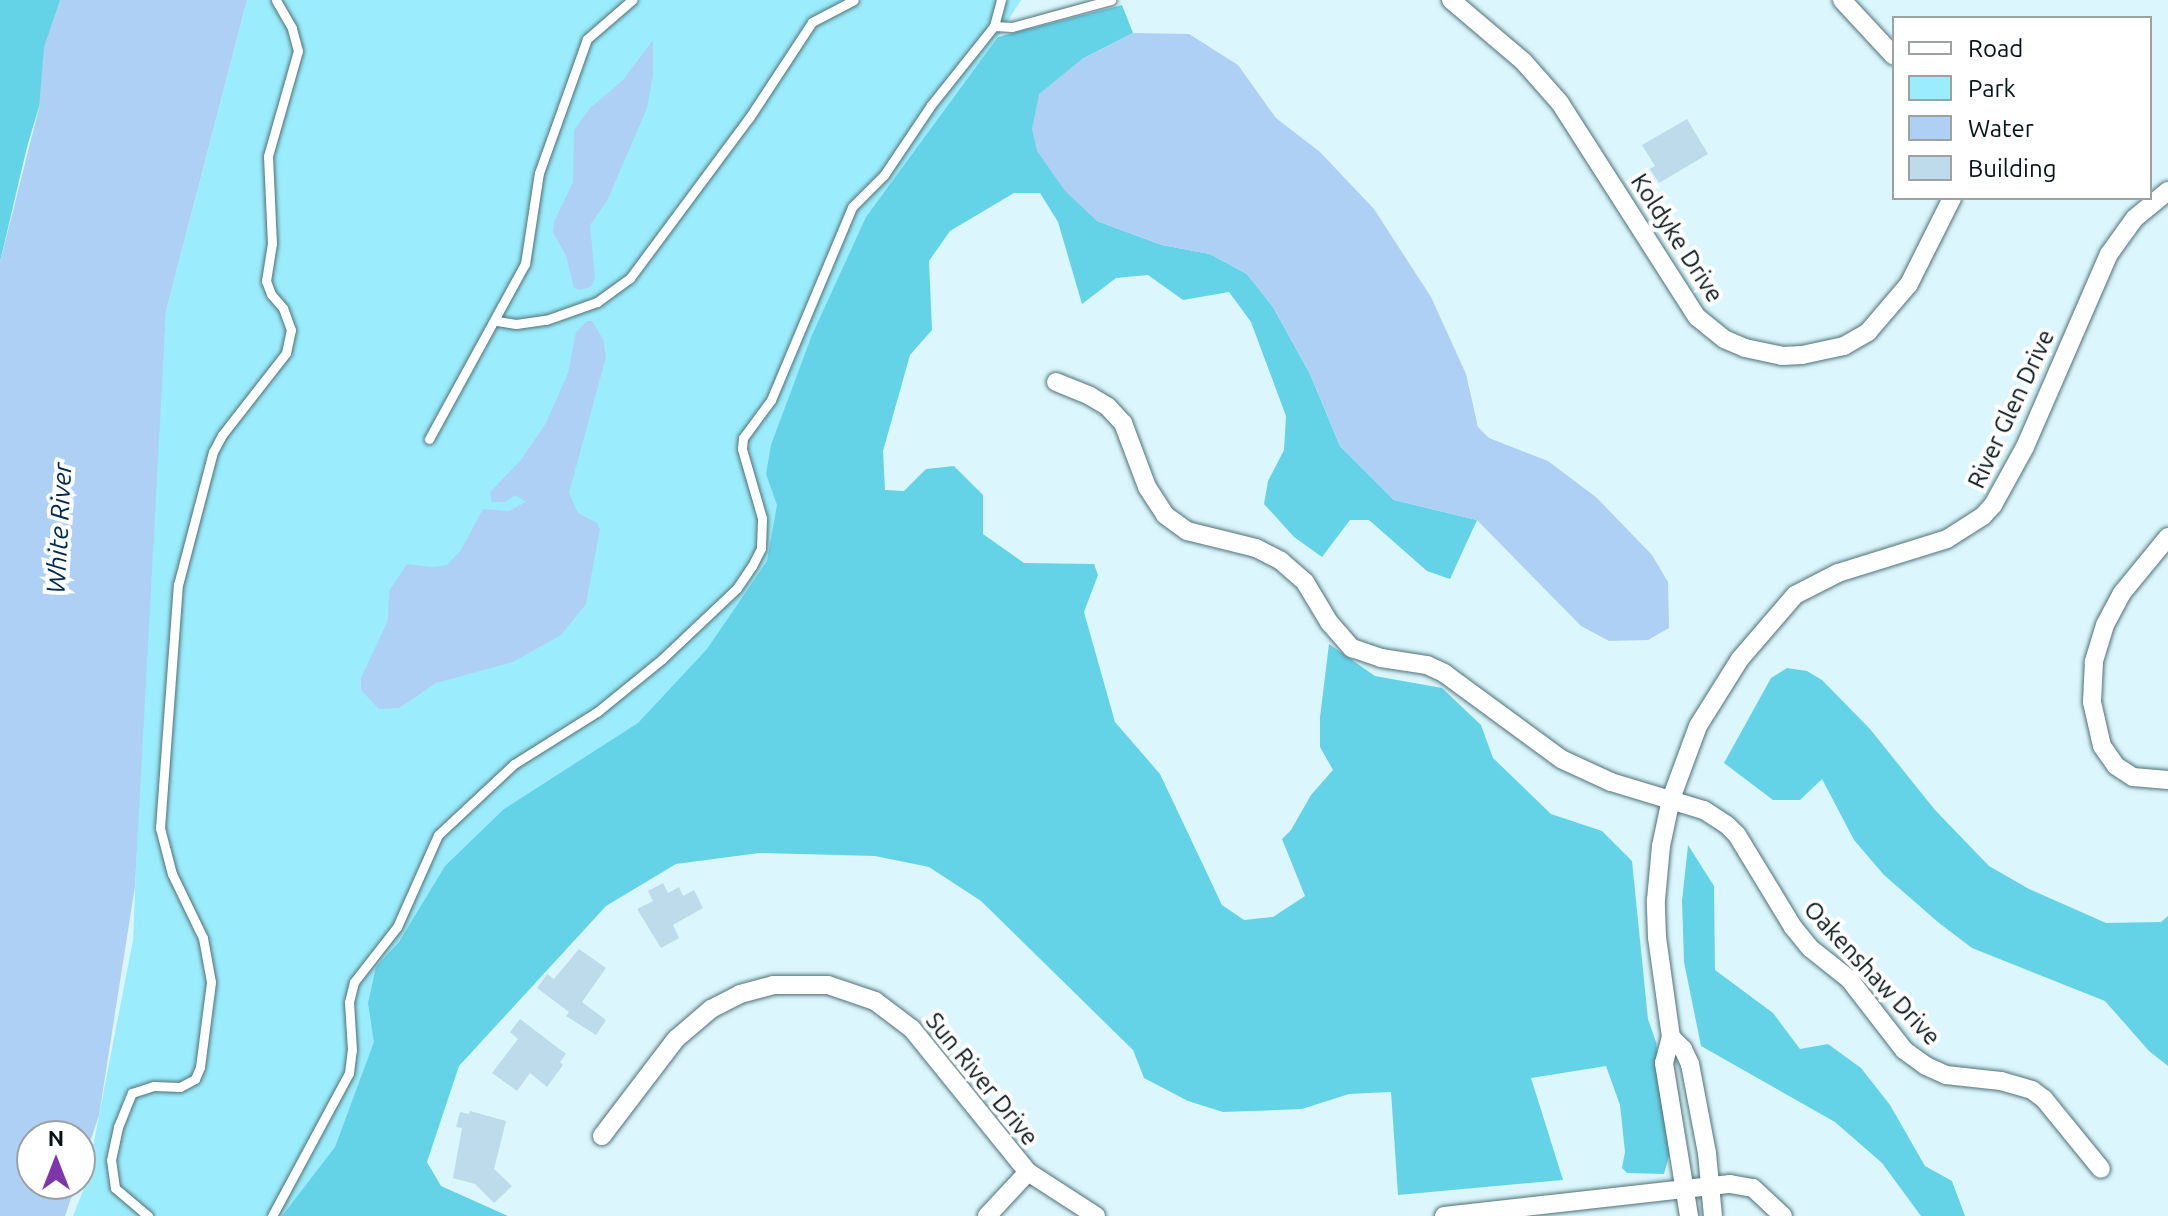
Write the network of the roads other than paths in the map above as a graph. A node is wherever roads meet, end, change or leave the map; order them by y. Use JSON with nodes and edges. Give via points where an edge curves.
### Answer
{"nodes":[{"id":1,"x":276,"y":0,"type":"edge"},
{"id":2,"x":632,"y":0,"type":"edge"},
{"id":3,"x":854,"y":0,"type":"edge"},
{"id":4,"x":1001,"y":0,"type":"edge"},
{"id":5,"x":1111,"y":0,"type":"edge"},
{"id":6,"x":1451,"y":0,"type":"edge"},
{"id":7,"x":1842,"y":0,"type":"edge"},
{"id":8,"x":994,"y":26,"type":"junction"},
{"id":9,"x":1892,"y":54,"type":"edge"},
{"id":10,"x":1951,"y":200,"type":"edge"},
{"id":11,"x":2144,"y":202,"type":"edge"},
{"id":12,"x":497,"y":321,"type":"junction"},
{"id":13,"x":1056,"y":382,"type":"dead end"},
{"id":14,"x":429,"y":439,"type":"dead end"},
{"id":15,"x":2168,"y":537,"type":"edge"},
{"id":16,"x":2168,"y":780,"type":"edge"},
{"id":17,"x":1671,"y":799,"type":"junction"},
{"id":18,"x":1671,"y":1037,"type":"junction"},
{"id":19,"x":602,"y":1136,"type":"dead end"},
{"id":20,"x":2101,"y":1169,"type":"dead end"},
{"id":21,"x":1028,"y":1172,"type":"junction"},
{"id":22,"x":1699,"y":1187,"type":"junction"},
{"id":23,"x":148,"y":1216,"type":"edge"},
{"id":24,"x":272,"y":1216,"type":"edge"},
{"id":25,"x":987,"y":1216,"type":"edge"},
{"id":26,"x":1096,"y":1216,"type":"edge"},
{"id":27,"x":1444,"y":1216,"type":"edge"},
{"id":28,"x":1689,"y":1216,"type":"edge"},
{"id":29,"x":1713,"y":1216,"type":"edge"},
{"id":30,"x":1783,"y":1216,"type":"edge"}],
"edges":[{"from":1,"to":23,"type":"lane","via":[[298,51],[268,156],[272,244],[266,281],[288,319],[289,342],[222,435],[207,467],[178,585],[160,828],[166,858],[208,955],[208,1003],[195,1079],[180,1087],[154,1086],[132,1093],[118,1127],[111,1160],[115,1188]]},
{"from":2,"to":12,"type":"lane","via":[[595,29],[579,57],[539,173],[525,264]]},
{"from":3,"to":12,"type":"lane","via":[[812,22],[742,128],[630,278],[597,302],[546,320]]},
{"from":4,"to":8,"type":"lane"},
{"from":5,"to":8,"type":"lane","via":[[1012,27]]},
{"from":6,"to":10,"type":"street","name":"Koldyke Drive","via":[[1523,61],[1560,103],[1697,317],[1745,348],[1802,355],[1844,346],[1868,332],[1909,284]]},
{"from":7,"to":9,"type":"street"},
{"from":8,"to":24,"type":"lane","via":[[884,175],[852,207],[771,400],[743,438],[762,518],[761,548],[752,566],[737,588],[672,651],[597,712],[514,764],[438,835],[397,927],[354,982],[349,1073]]},
{"from":11,"to":17,"type":"street","name":"River Glen Drive","via":[[2109,254],[2014,470],[1993,505],[1947,539],[1838,573],[1795,595],[1757,637],[1711,703]]},
{"from":12,"to":14,"type":"lane"},
{"from":13,"to":17,"type":"street","name":"Oakenshaw Drive","via":[[1099,402],[1123,423],[1147,487],[1174,524],[1201,537],[1256,548],[1281,561],[1305,582],[1352,648],[1427,665],[1561,759],[1611,782]]},
{"from":15,"to":16,"type":"street","via":[[2113,607],[2099,643],[2092,690],[2096,731],[2110,759],[2133,777]]},
{"from":17,"to":18,"type":"street","name":"River Glen Drive","via":[[1656,918]]},
{"from":17,"to":20,"type":"street","name":"Oakenshaw Drive","via":[[1716,817],[1737,835],[1793,927],[1849,979],[1904,1050],[1946,1075],[2032,1090]]},
{"from":18,"to":22,"type":"street","name":"River Glen Drive","via":[[1664,1063]]},
{"from":18,"to":22,"type":"street","name":"River Glen Drive","via":[[1690,1064]]},
{"from":19,"to":21,"type":"street","name":"Sun River Drive","via":[[695,1020],[740,994],[809,983],[875,1001],[912,1029]]},
{"from":21,"to":25,"type":"street"},
{"from":21,"to":26,"type":"street","name":"Sun River Drive"},
{"from":22,"to":27,"type":"street"},
{"from":22,"to":28,"type":"street","name":"River Glen Drive"},
{"from":22,"to":29,"type":"street","name":"River Glen Drive"},
{"from":22,"to":30,"type":"street","via":[[1753,1188]]}]}
